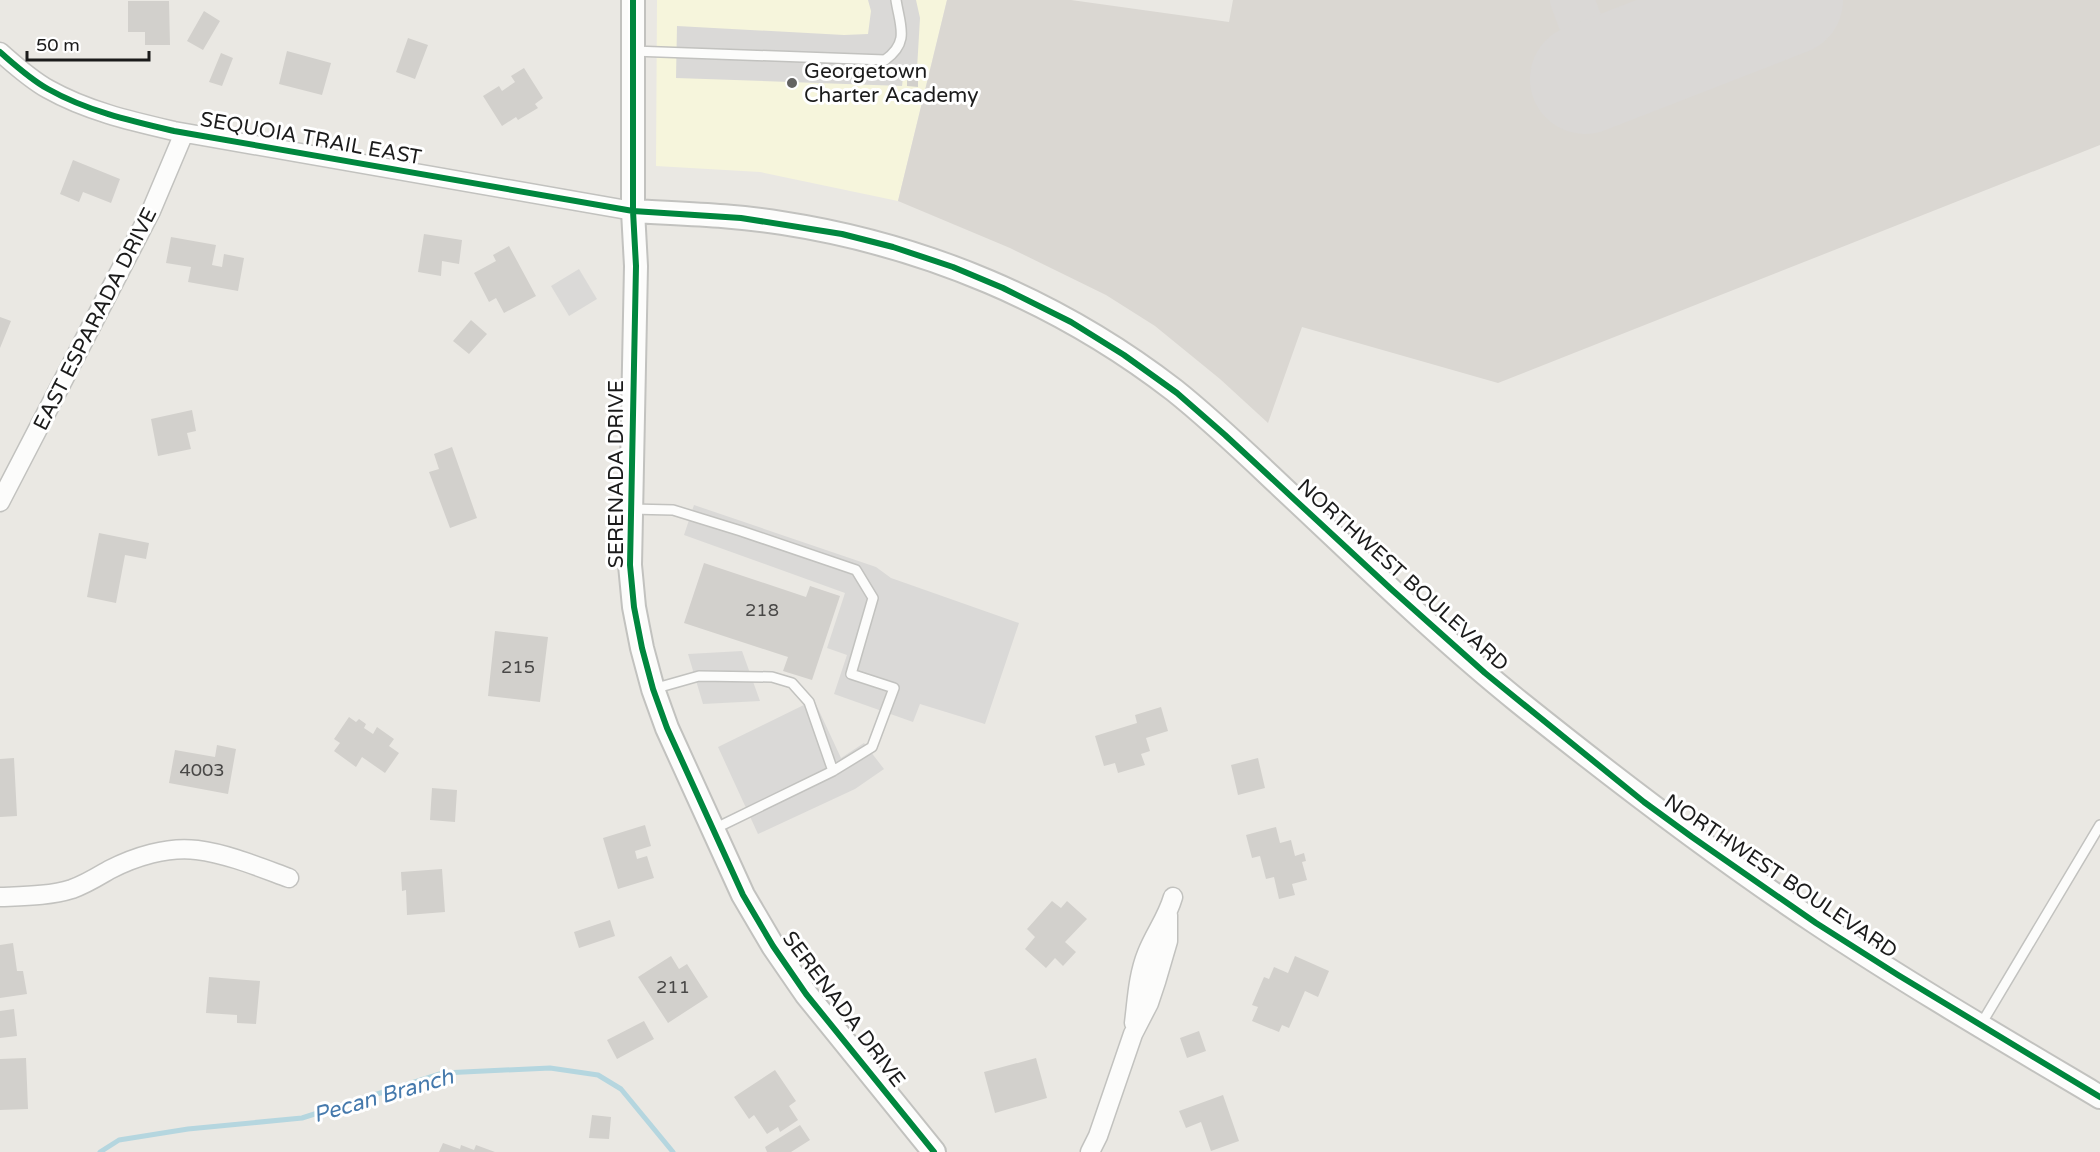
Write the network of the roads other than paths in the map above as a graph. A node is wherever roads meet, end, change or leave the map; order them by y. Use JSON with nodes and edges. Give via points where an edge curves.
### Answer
{"nodes":[{"id":1,"x":633,"y":0,"type":"edge"},
{"id":2,"x":896,"y":0,"type":"edge"},
{"id":3,"x":633,"y":51,"type":"junction"},
{"id":4,"x":0,"y":52,"type":"edge"},
{"id":5,"x":184,"y":133,"type":"junction"},
{"id":6,"x":633,"y":211,"type":"junction"},
{"id":7,"x":0,"y":502,"type":"edge"},
{"id":8,"x":631,"y":509,"type":"junction"},
{"id":9,"x":652,"y":689,"type":"junction"},
{"id":10,"x":833,"y":771,"type":"junction"},
{"id":11,"x":2100,"y":825,"type":"edge"},
{"id":12,"x":713,"y":830,"type":"junction"},
{"id":13,"x":289,"y":878,"type":"dead end"},
{"id":14,"x":0,"y":897,"type":"edge"},
{"id":15,"x":1173,"y":897,"type":"dead end"},
{"id":16,"x":1980,"y":1026,"type":"junction"},
{"id":17,"x":2100,"y":1096,"type":"edge"},
{"id":18,"x":934,"y":1152,"type":"edge"},
{"id":19,"x":1090,"y":1152,"type":"edge"}],
"edges":[{"from":1,"to":3,"type":"street","name":"SERENADA DRIVE"},
{"from":2,"to":3,"type":"lane","via":[[902,40],[896,52],[885,60]]},
{"from":3,"to":6,"type":"street","name":"SERENADA DRIVE"},
{"from":4,"to":5,"type":"street","name":"SEQUOIA TRAIL EAST","via":[[47,88],[75,102],[130,121]]},
{"from":5,"to":6,"type":"street","name":"SEQUOIA TRAIL EAST"},
{"from":5,"to":7,"type":"street","name":"EAST ESPARADA DRIVE","via":[[151,211]]},
{"from":6,"to":8,"type":"street","name":"SERENADA DRIVE","via":[[636,266]]},
{"from":6,"to":16,"type":"street","name":"NORTHWEST BOULEVARD","via":[[741,218],[842,234],[954,267],[1071,322],[1177,393],[1485,673],[1644,801],[1816,923]]},
{"from":8,"to":9,"type":"street","name":"SERENADA DRIVE","via":[[634,607]]},
{"from":8,"to":10,"type":"lane","via":[[673,510],[856,570],[873,598],[851,674],[894,688],[872,747]]},
{"from":9,"to":10,"type":"lane","via":[[699,676],[772,677],[792,683],[809,702]]},
{"from":9,"to":12,"type":"street","name":"SERENADA DRIVE"},
{"from":10,"to":12,"type":"lane"},
{"from":11,"to":16,"type":"lane"},
{"from":12,"to":18,"type":"street","name":"SERENADA DRIVE","via":[[743,895],[773,946],[806,994]]},
{"from":13,"to":14,"type":"street","via":[[196,850],[171,851],[133,859],[71,889]]},
{"from":15,"to":19,"type":"street","via":[[1140,971],[1133,1034]]},
{"from":16,"to":17,"type":"street","name":"NORTHWEST BOULEVARD"}]}
